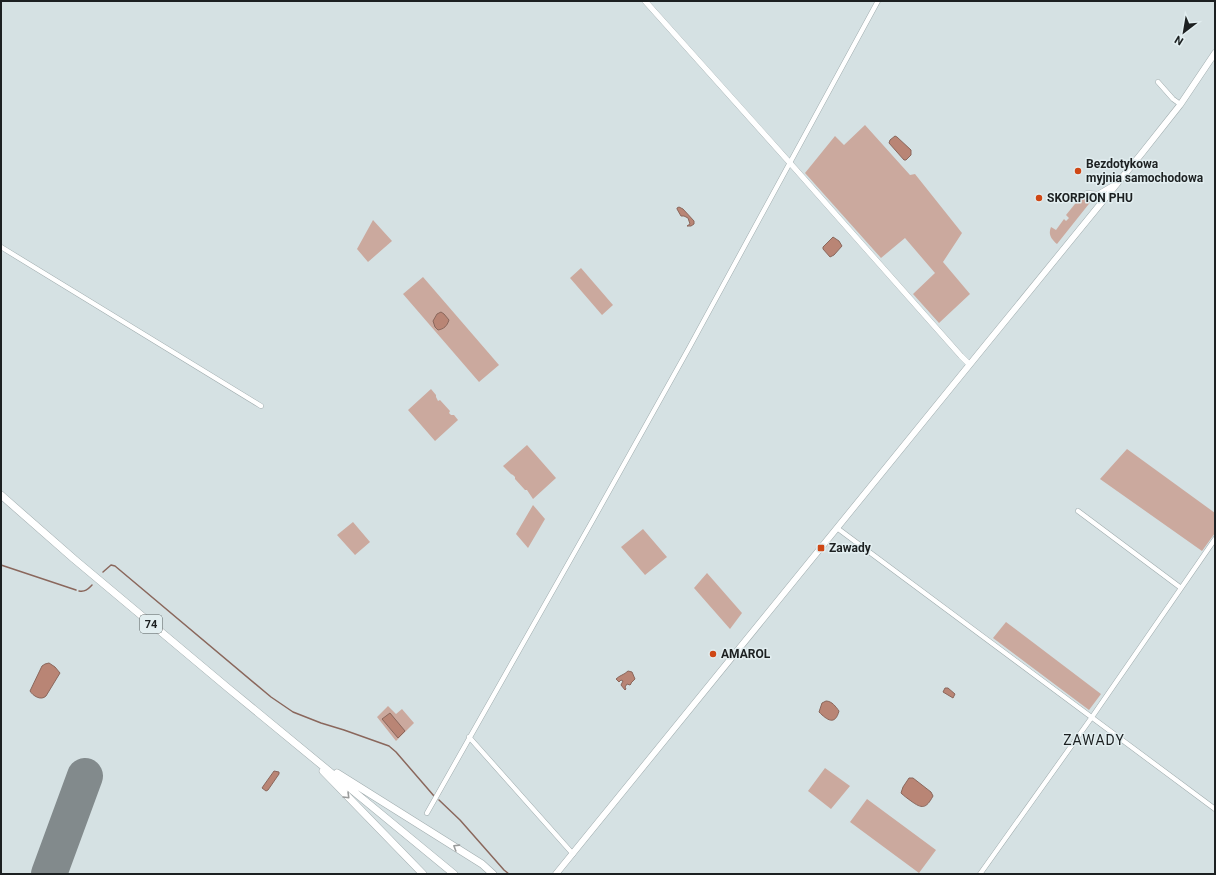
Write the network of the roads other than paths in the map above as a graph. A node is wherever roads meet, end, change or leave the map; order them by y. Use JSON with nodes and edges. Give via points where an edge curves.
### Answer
{"nodes":[{"id":1,"x":645,"y":1,"type":"edge"},
{"id":2,"x":878,"y":1,"type":"edge"},
{"id":3,"x":1215,"y":53,"type":"edge"},
{"id":4,"x":1158,"y":82,"type":"dead end"},
{"id":5,"x":1180,"y":104,"type":"junction"},
{"id":6,"x":790,"y":163,"type":"junction"},
{"id":7,"x":1117,"y":184,"type":"junction"},
{"id":8,"x":1087,"y":193,"type":"dead end"},
{"id":9,"x":1,"y":247,"type":"edge"},
{"id":10,"x":969,"y":364,"type":"junction"},
{"id":11,"x":261,"y":406,"type":"dead end"},
{"id":12,"x":1,"y":495,"type":"edge"},
{"id":13,"x":1078,"y":511,"type":"dead end"},
{"id":14,"x":837,"y":528,"type":"junction"},
{"id":15,"x":1215,"y":539,"type":"edge"},
{"id":16,"x":1181,"y":588,"type":"junction"},
{"id":17,"x":1092,"y":717,"type":"junction"},
{"id":18,"x":469,"y":737,"type":"junction"},
{"id":19,"x":312,"y":757,"type":"junction"},
{"id":20,"x":1215,"y":809,"type":"edge"},
{"id":21,"x":427,"y":813,"type":"dead end"},
{"id":22,"x":573,"y":854,"type":"junction"},
{"id":23,"x":423,"y":874,"type":"edge"},
{"id":24,"x":454,"y":874,"type":"edge"},
{"id":25,"x":493,"y":874,"type":"edge"},
{"id":26,"x":556,"y":874,"type":"edge"},
{"id":27,"x":980,"y":874,"type":"edge"}],
"edges":[{"from":1,"to":6,"type":"street"},
{"from":2,"to":6,"type":"street"},
{"from":3,"to":5,"type":"main road"},
{"from":4,"to":5,"type":"street"},
{"from":5,"to":7,"type":"main road"},
{"from":6,"to":10,"type":"street"},
{"from":6,"to":18,"type":"street","via":[[690,348]]},
{"from":7,"to":8,"type":"street","via":[[1098,194]]},
{"from":7,"to":10,"type":"main road"},
{"from":9,"to":11,"type":"street"},
{"from":10,"to":14,"type":"main road"},
{"from":12,"to":19,"type":"main road","number":"74"},
{"from":13,"to":16,"type":"street"},
{"from":14,"to":17,"type":"street"},
{"from":14,"to":22,"type":"main road"},
{"from":15,"to":16,"type":"street"},
{"from":16,"to":17,"type":"street"},
{"from":17,"to":20,"type":"street"},
{"from":17,"to":27,"type":"street"},
{"from":18,"to":21,"type":"street"},
{"from":18,"to":22,"type":"street"},
{"from":19,"to":23,"type":"main road","one_way":true},
{"from":19,"to":24,"type":"main road","number":"74"},
{"from":25,"to":19,"type":"main road","one_way":true,"via":[[482,864]]},
{"from":22,"to":26,"type":"main road"}]}
